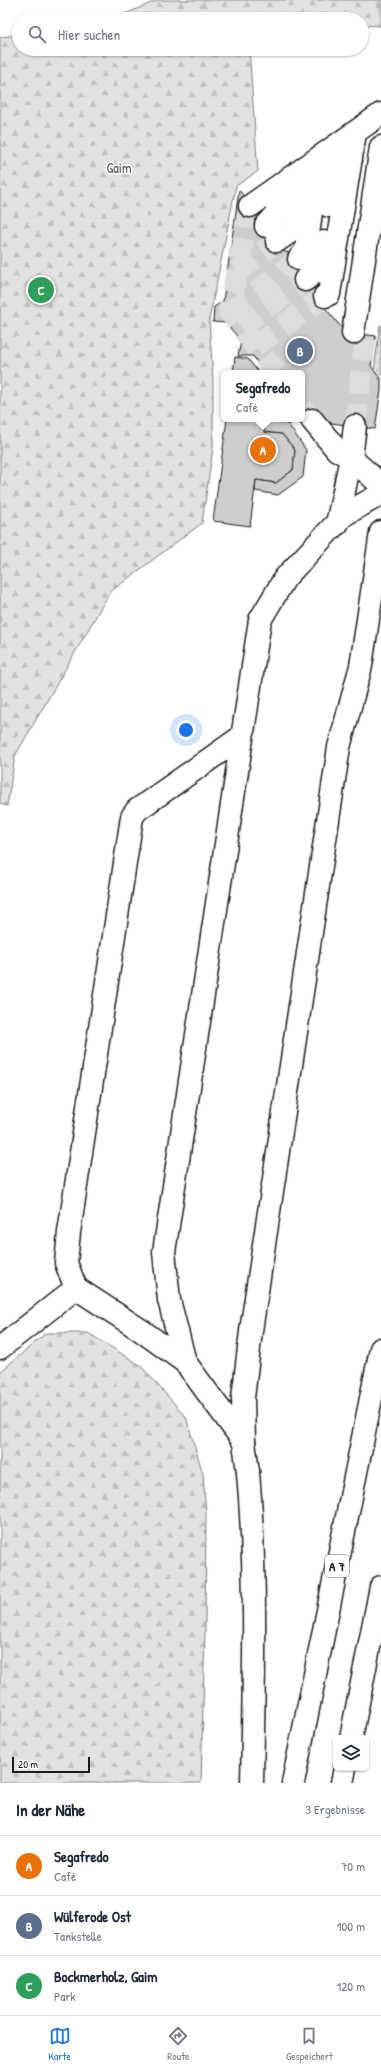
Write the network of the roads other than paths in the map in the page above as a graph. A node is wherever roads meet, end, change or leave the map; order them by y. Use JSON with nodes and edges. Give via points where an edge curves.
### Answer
{"nodes":[{"id":1,"x":381,"y":114,"type":"edge"},
{"id":2,"x":355,"y":133,"type":"junction"},
{"id":3,"x":337,"y":146,"type":"junction"},
{"id":4,"x":381,"y":147,"type":"edge"},
{"id":5,"x":311,"y":164,"type":"junction"},
{"id":6,"x":282,"y":184,"type":"junction"},
{"id":7,"x":250,"y":206,"type":"tunnel mouth"},
{"id":8,"x":381,"y":237,"type":"edge"},
{"id":9,"x":299,"y":259,"type":"tunnel mouth"},
{"id":10,"x":305,"y":280,"type":"tunnel mouth"},
{"id":11,"x":325,"y":296,"type":"tunnel mouth"},
{"id":12,"x":312,"y":420,"type":"tunnel mouth"},
{"id":13,"x":348,"y":425,"type":"tunnel mouth"},
{"id":14,"x":344,"y":454,"type":"junction"},
{"id":15,"x":381,"y":485,"type":"edge"},
{"id":16,"x":381,"y":494,"type":"edge"},
{"id":17,"x":336,"y":524,"type":"junction"},
{"id":18,"x":381,"y":532,"type":"edge"},
{"id":19,"x":241,"y":737,"type":"junction"},
{"id":20,"x":76,"y":1288,"type":"junction"},
{"id":21,"x":0,"y":1348,"type":"edge"},
{"id":22,"x":381,"y":1349,"type":"edge"},
{"id":23,"x":186,"y":1362,"type":"junction"},
{"id":24,"x":244,"y":1442,"type":"junction"},
{"id":25,"x":381,"y":1587,"type":"edge"},
{"id":26,"x":352,"y":1735,"type":"edge"},
{"id":27,"x":345,"y":1771,"type":"edge"},
{"id":28,"x":252,"y":1783,"type":"edge"},
{"id":29,"x":293,"y":1783,"type":"edge"},
{"id":30,"x":342,"y":1783,"type":"edge"}],
"edges":[{"from":1,"to":2,"type":"main road"},
{"from":2,"to":3,"type":"main road"},
{"from":2,"to":11,"type":"main road","via":[[329,294]]},
{"from":3,"to":5,"type":"main road"},
{"from":3,"to":10,"type":"main road","via":[[320,268]]},
{"from":4,"to":8,"type":"main road","via":[[360,334]]},
{"from":5,"to":6,"type":"main road"},
{"from":5,"to":6,"type":"main road","via":[[293,230],[272,234]]},
{"from":5,"to":9,"type":"main road","via":[[306,250]]},
{"from":6,"to":7,"type":"main road"},
{"from":12,"to":14,"type":"main road"},
{"from":13,"to":14,"type":"main road"},
{"from":14,"to":15,"type":"main road"},
{"from":14,"to":17,"type":"main road"},
{"from":16,"to":17,"type":"main road","via":[[344,515]]},
{"from":17,"to":19,"type":"main road","via":[[285,578],[260,620]]},
{"from":18,"to":24,"type":"main road","via":[[361,666],[339,747],[265,1237],[243,1398]]},
{"from":19,"to":20,"type":"main road","via":[[137,810],[132,817],[69,1232],[66,1263]]},
{"from":19,"to":23,"type":"main road","via":[[164,1252],[169,1300]]},
{"from":20,"to":21,"type":"main road"},
{"from":20,"to":23,"type":"main road"},
{"from":22,"to":29,"type":"main road","number":"A 7"},
{"from":23,"to":24,"type":"main road"},
{"from":24,"to":28,"type":"main road","via":[[252,1518],[255,1642]]},
{"from":25,"to":26,"type":"main road"},
{"from":27,"to":30,"type":"main road"}]}
